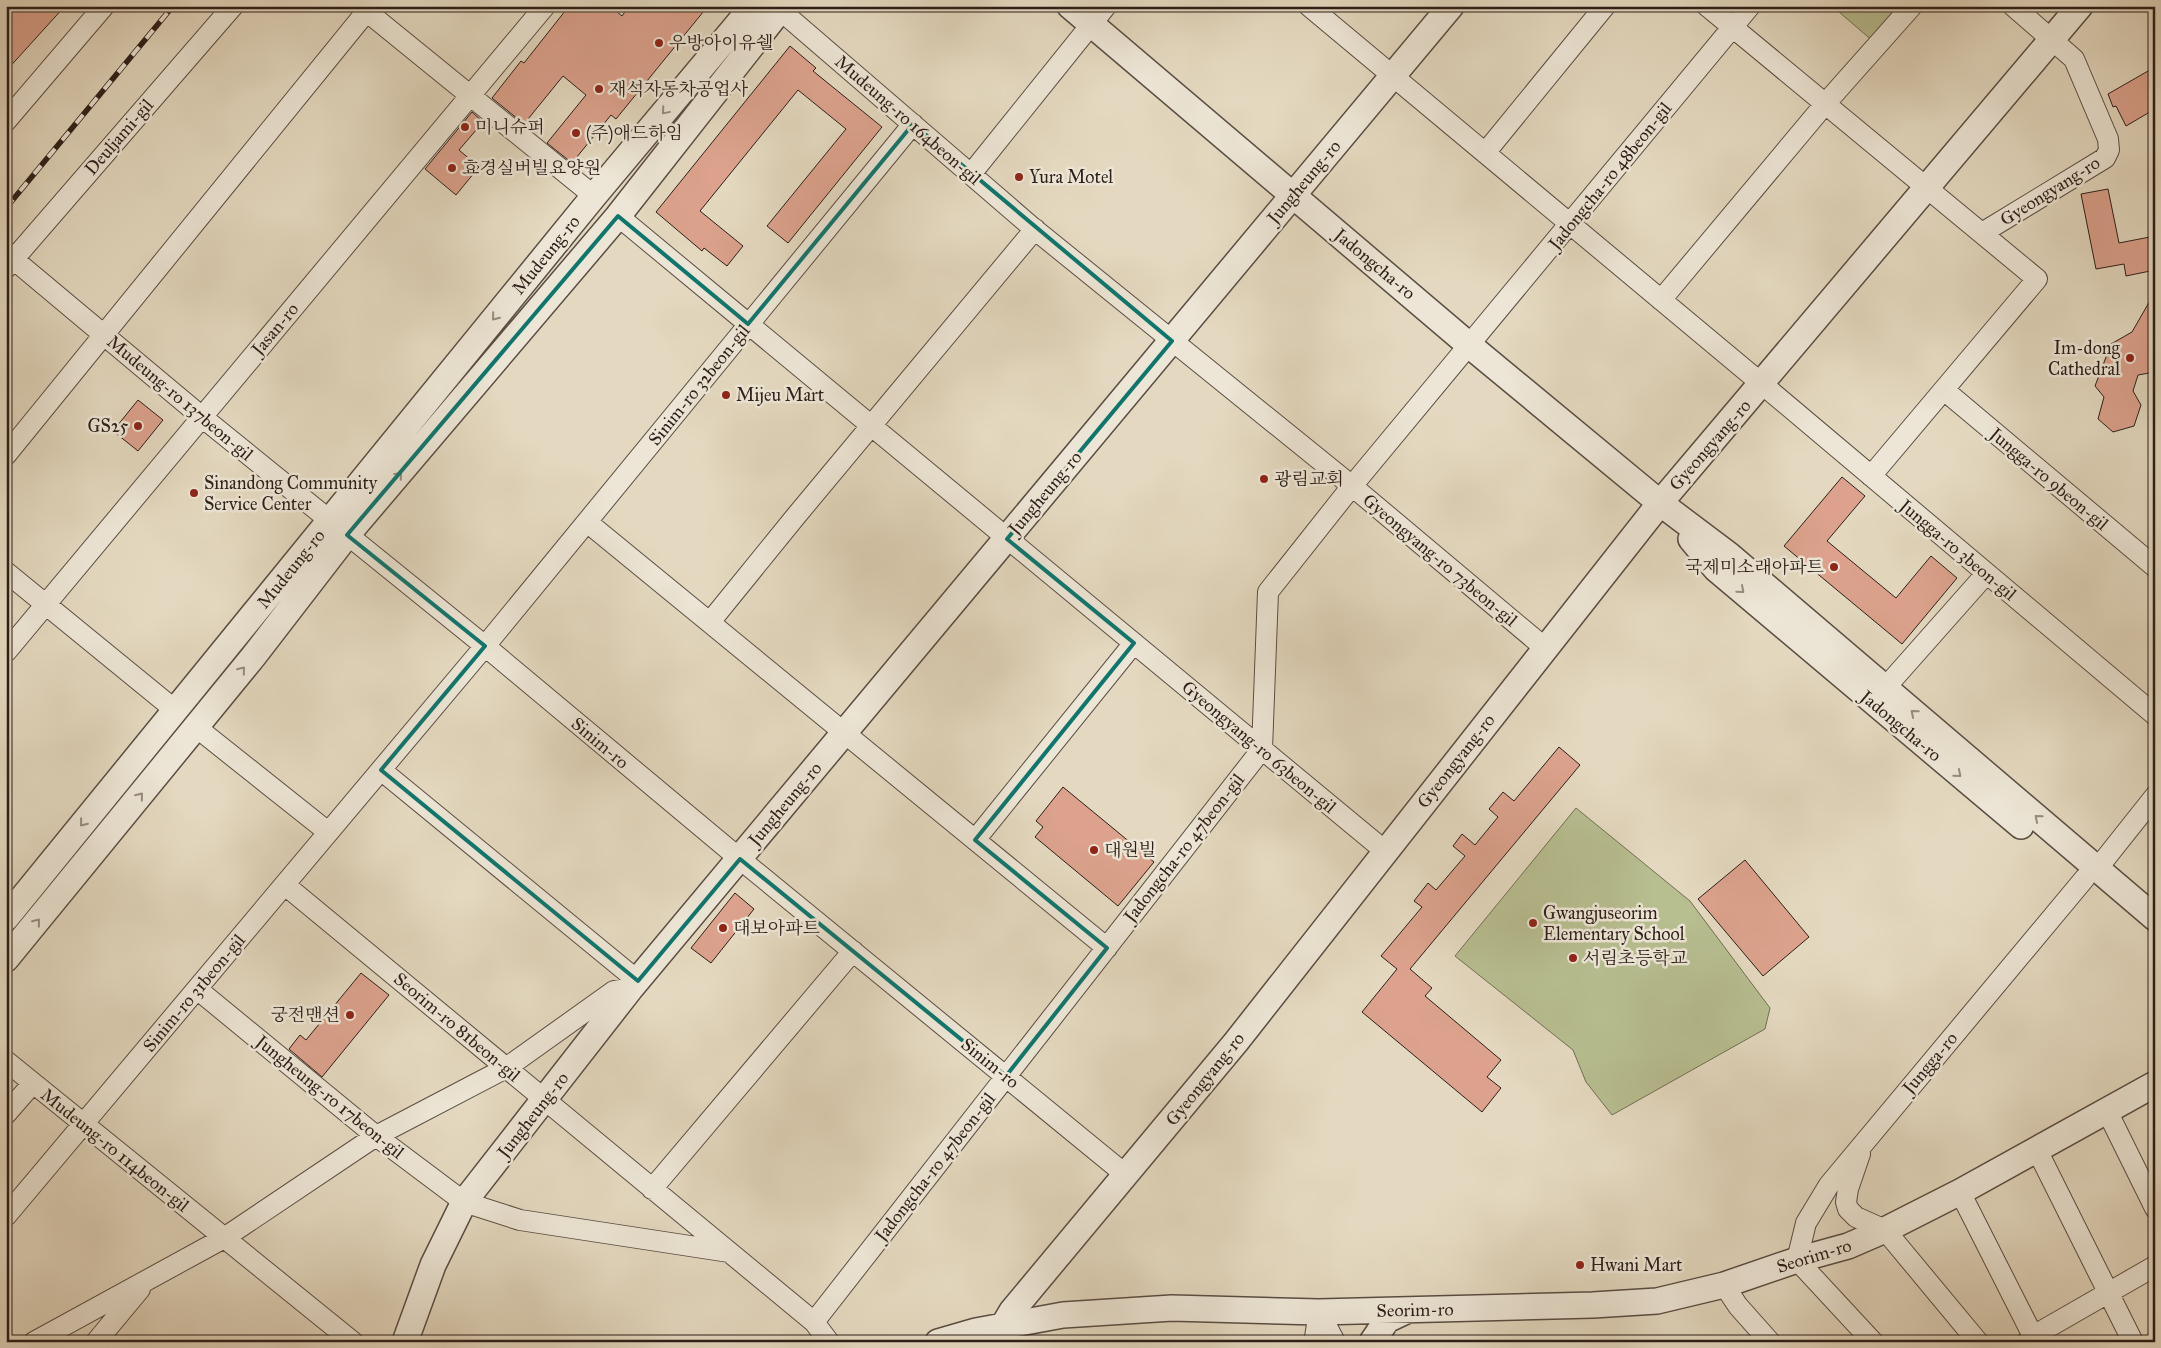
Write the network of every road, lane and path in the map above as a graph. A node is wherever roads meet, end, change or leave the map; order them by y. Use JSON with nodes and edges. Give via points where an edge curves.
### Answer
{"nodes":[{"id":1,"x":104,"y":6,"type":"edge"},
{"id":2,"x":233,"y":6,"type":"edge"},
{"id":3,"x":545,"y":6,"type":"edge"},
{"id":4,"x":753,"y":6,"type":"edge"},
{"id":5,"x":1070,"y":6,"type":"edge"},
{"id":6,"x":1309,"y":6,"type":"edge"},
{"id":7,"x":1451,"y":6,"type":"edge"},
{"id":8,"x":1605,"y":6,"type":"edge"},
{"id":9,"x":1707,"y":6,"type":"edge"},
{"id":10,"x":1750,"y":6,"type":"edge"},
{"id":11,"x":1912,"y":6,"type":"edge"},
{"id":12,"x":2013,"y":6,"type":"edge"},
{"id":13,"x":2080,"y":6,"type":"edge"},
{"id":14,"x":366,"y":8,"type":"edge"},
{"id":15,"x":782,"y":8,"type":"edge"},
{"id":16,"x":1099,"y":15,"type":"edge"},
{"id":17,"x":1732,"y":27,"type":"junction"},
{"id":18,"x":2052,"y":39,"type":"junction"},
{"id":19,"x":1393,"y":77,"type":"junction"},
{"id":20,"x":470,"y":96,"type":"junction"},
{"id":21,"x":1826,"y":104,"type":"junction"},
{"id":22,"x":6,"y":121,"type":"edge"},
{"id":23,"x":913,"y":124,"type":"junction"},
{"id":24,"x":1484,"y":153,"type":"junction"},
{"id":25,"x":971,"y":174,"type":"junction"},
{"id":26,"x":1927,"y":188,"type":"junction"},
{"id":27,"x":1294,"y":195,"type":"junction"},
{"id":28,"x":594,"y":196,"type":"junction"},
{"id":29,"x":618,"y":216,"type":"junction"},
{"id":30,"x":1570,"y":224,"type":"junction"},
{"id":31,"x":1035,"y":229,"type":"junction"},
{"id":32,"x":1982,"y":233,"type":"junction"},
{"id":33,"x":9,"y":260,"type":"edge"},
{"id":34,"x":1661,"y":300,"type":"junction"},
{"id":35,"x":748,"y":324,"type":"junction"},
{"id":36,"x":104,"y":335,"type":"junction"},
{"id":37,"x":1172,"y":341,"type":"junction"},
{"id":38,"x":1469,"y":345,"type":"junction"},
{"id":39,"x":1762,"y":384,"type":"junction"},
{"id":40,"x":1944,"y":390,"type":"junction"},
{"id":41,"x":202,"y":417,"type":"junction"},
{"id":42,"x":871,"y":426,"type":"junction"},
{"id":43,"x":6,"y":455,"type":"edge"},
{"id":44,"x":1871,"y":476,"type":"junction"},
{"id":45,"x":1352,"y":486,"type":"junction"},
{"id":46,"x":1660,"y":503,"type":"junction"},
{"id":47,"x":587,"y":522,"type":"junction"},
{"id":48,"x":338,"y":528,"type":"junction"},
{"id":49,"x":1007,"y":539,"type":"junction"},
{"id":50,"x":2155,"y":567,"type":"edge"},
{"id":51,"x":6,"y":572,"type":"edge"},
{"id":52,"x":1986,"y":574,"type":"junction"},
{"id":53,"x":46,"y":604,"type":"junction"},
{"id":54,"x":710,"y":622,"type":"junction"},
{"id":55,"x":1134,"y":643,"type":"junction"},
{"id":56,"x":485,"y":646,"type":"junction"},
{"id":57,"x":1545,"y":648,"type":"junction"},
{"id":58,"x":6,"y":652,"type":"edge"},
{"id":59,"x":1884,"y":688,"type":"junction"},
{"id":60,"x":175,"y":710,"type":"junction"},
{"id":61,"x":2155,"y":715,"type":"edge"},
{"id":62,"x":196,"y":727,"type":"junction"},
{"id":63,"x":845,"y":733,"type":"junction"},
{"id":64,"x":1262,"y":749,"type":"junction"},
{"id":65,"x":381,"y":770,"type":"junction"},
{"id":66,"x":2155,"y":796,"type":"edge"},
{"id":67,"x":328,"y":832,"type":"junction"},
{"id":68,"x":975,"y":840,"type":"junction"},
{"id":69,"x":1385,"y":851,"type":"junction"},
{"id":70,"x":740,"y":859,"type":"junction"},
{"id":71,"x":2091,"y":874,"type":"junction"},
{"id":72,"x":285,"y":885,"type":"junction"},
{"id":73,"x":6,"y":918,"type":"edge"},
{"id":74,"x":2155,"y":918,"type":"edge"},
{"id":75,"x":2155,"y":937,"type":"edge"},
{"id":76,"x":1106,"y":948,"type":"junction"},
{"id":77,"x":852,"y":951,"type":"junction"},
{"id":78,"x":6,"y":960,"type":"edge"},
{"id":79,"x":635,"y":984,"type":"junction"},
{"id":80,"x":197,"y":989,"type":"junction"},
{"id":81,"x":6,"y":1062,"type":"edge"},
{"id":82,"x":506,"y":1068,"type":"junction"},
{"id":83,"x":1006,"y":1076,"type":"junction"},
{"id":84,"x":33,"y":1083,"type":"junction"},
{"id":85,"x":2155,"y":1084,"type":"edge"},
{"id":86,"x":546,"y":1101,"type":"junction"},
{"id":87,"x":2106,"y":1111,"type":"junction"},
{"id":88,"x":6,"y":1114,"type":"edge"},
{"id":89,"x":83,"y":1125,"type":"junction"},
{"id":90,"x":376,"y":1136,"type":"junction"},
{"id":91,"x":1865,"y":1141,"type":"junction"},
{"id":92,"x":2037,"y":1150,"type":"junction"},
{"id":93,"x":1126,"y":1175,"type":"junction"},
{"id":94,"x":652,"y":1189,"type":"junction"},
{"id":95,"x":1960,"y":1192,"type":"junction"},
{"id":96,"x":464,"y":1202,"type":"junction"},
{"id":97,"x":2155,"y":1208,"type":"edge"},
{"id":98,"x":6,"y":1216,"type":"edge"},
{"id":99,"x":1885,"y":1230,"type":"junction"},
{"id":100,"x":224,"y":1238,"type":"junction"},
{"id":101,"x":729,"y":1252,"type":"junction"},
{"id":102,"x":1796,"y":1260,"type":"junction"},
{"id":103,"x":2155,"y":1266,"type":"edge"},
{"id":104,"x":148,"y":1280,"type":"junction"},
{"id":105,"x":1724,"y":1285,"type":"junction"},
{"id":106,"x":2108,"y":1294,"type":"junction"},
{"id":107,"x":1408,"y":1310,"type":"junction"},
{"id":108,"x":1319,"y":1312,"type":"junction"},
{"id":109,"x":814,"y":1322,"type":"junction"},
{"id":110,"x":1006,"y":1334,"type":"edge"},
{"id":111,"x":2032,"y":1340,"type":"edge"},
{"id":112,"x":34,"y":1342,"type":"edge"},
{"id":113,"x":96,"y":1342,"type":"edge"},
{"id":114,"x":353,"y":1342,"type":"edge"},
{"id":115,"x":405,"y":1342,"type":"edge"},
{"id":116,"x":829,"y":1342,"type":"edge"},
{"id":117,"x":938,"y":1342,"type":"edge"},
{"id":118,"x":1316,"y":1342,"type":"edge"},
{"id":119,"x":1334,"y":1342,"type":"edge"},
{"id":120,"x":1372,"y":1342,"type":"edge"},
{"id":121,"x":1770,"y":1342,"type":"edge"},
{"id":122,"x":1873,"y":1342,"type":"edge"},
{"id":123,"x":1978,"y":1342,"type":"edge"},
{"id":124,"x":2133,"y":1342,"type":"edge"}],
"edges":[{"from":1,"to":22,"type":"street"},
{"from":2,"to":33,"type":"street","name":"Deuljami-gil"},
{"from":3,"to":20,"type":"street","name":"Jasan-ro"},
{"from":4,"to":28,"type":"street","name":"Mudeung-ro","one_way":true},
{"from":5,"to":16,"type":"street","name":"Jadongcha-ro"},
{"from":6,"to":19,"type":"street","name":"Jungga-ro 3beon-gil"},
{"from":7,"to":19,"type":"street","name":"Jungheung-ro"},
{"from":8,"to":24,"type":"street"},
{"from":9,"to":17,"type":"street"},
{"from":10,"to":17,"type":"street","name":"Jadongcha-ro 48beon-gil"},
{"from":11,"to":21,"type":"street"},
{"from":12,"to":18,"type":"street"},
{"from":13,"to":18,"type":"street","name":"Gyeongyang-ro"},
{"from":14,"to":20,"type":"street"},
{"from":14,"to":36,"type":"street"},
{"from":15,"to":23,"type":"street","name":"Mudeung-ro 164beon-gil"},
{"from":15,"to":29,"type":"street","name":"Mudeung-ro"},
{"from":16,"to":25,"type":"street"},
{"from":16,"to":27,"type":"street","name":"Jadongcha-ro"},
{"from":17,"to":21,"type":"street"},
{"from":17,"to":30,"type":"street","name":"Jadongcha-ro 48beon-gil"},
{"from":18,"to":26,"type":"street","name":"Gyeongyang-ro"},
{"from":18,"to":32,"type":"street","name":"Gyeongyang-ro","via":[[2074,59],[2108,140],[2109,150],[2105,158]]},
{"from":19,"to":24,"type":"street","name":"Jungga-ro 3beon-gil"},
{"from":19,"to":27,"type":"street","name":"Jungheung-ro"},
{"from":20,"to":28,"type":"street"},
{"from":20,"to":41,"type":"street","name":"Jasan-ro"},
{"from":21,"to":26,"type":"street"},
{"from":21,"to":34,"type":"street"},
{"from":23,"to":25,"type":"street","name":"Mudeung-ro 164beon-gil"},
{"from":23,"to":35,"type":"street","name":"Sinim-ro 32beon-gil"},
{"from":24,"to":30,"type":"street","name":"Jungga-ro 3beon-gil"},
{"from":25,"to":31,"type":"street","name":"Mudeung-ro 164beon-gil"},
{"from":26,"to":32,"type":"street","name":"Gyeongyang-ro"},
{"from":26,"to":39,"type":"street","name":"Gyeongyang-ro"},
{"from":27,"to":37,"type":"street","name":"Jungheung-ro"},
{"from":27,"to":38,"type":"street","name":"Jadongcha-ro"},
{"from":28,"to":48,"type":"street","name":"Mudeung-ro","one_way":true},
{"from":29,"to":35,"type":"street","name":"Gyeongyang-ro 63beon-gil"},
{"from":48,"to":29,"type":"street","name":"Mudeung-ro","one_way":true},
{"from":30,"to":34,"type":"street","name":"Jungga-ro 3beon-gil"},
{"from":30,"to":38,"type":"street","name":"Jadongcha-ro 48beon-gil"},
{"from":31,"to":37,"type":"street","name":"Mudeung-ro 164beon-gil"},
{"from":31,"to":42,"type":"street"},
{"from":32,"to":40,"type":"street","name":"Gyeongyang-ro","via":[[2037,279]]},
{"from":33,"to":36,"type":"street","name":"Mudeung-ro 137beon-gil"},
{"from":34,"to":39,"type":"street","name":"Jungga-ro 3beon-gil"},
{"from":35,"to":42,"type":"street","name":"Gyeongyang-ro 63beon-gil"},
{"from":35,"to":47,"type":"street","name":"Sinim-ro 32beon-gil"},
{"from":36,"to":41,"type":"street","name":"Mudeung-ro 137beon-gil"},
{"from":36,"to":43,"type":"street"},
{"from":37,"to":45,"type":"street","name":"Gyeongyang-ro 73beon-gil"},
{"from":37,"to":49,"type":"street","name":"Jungheung-ro"},
{"from":38,"to":45,"type":"street"},
{"from":38,"to":46,"type":"street","name":"Jadongcha-ro"},
{"from":39,"to":44,"type":"street","name":"Jungga-ro 3beon-gil"},
{"from":39,"to":46,"type":"street","name":"Gyeongyang-ro"},
{"from":40,"to":44,"type":"street","name":"Gyeongyang-ro"},
{"from":40,"to":50,"type":"street","name":"Jungga-ro 9beon-gil"},
{"from":41,"to":48,"type":"street","name":"Mudeung-ro 137beon-gil"},
{"from":41,"to":53,"type":"street","name":"Jasan-ro"},
{"from":42,"to":49,"type":"street","name":"Gyeongyang-ro 63beon-gil"},
{"from":42,"to":54,"type":"street"},
{"from":44,"to":52,"type":"street","name":"Jungga-ro 3beon-gil"},
{"from":45,"to":57,"type":"street","name":"Gyeongyang-ro 73beon-gil"},
{"from":45,"to":64,"type":"street","via":[[1268,592]]},
{"from":46,"to":57,"type":"street","name":"Gyeongyang-ro"},
{"from":46,"to":59,"type":"street","name":"Jadongcha-ro","via":[[1729,555]]},
{"from":46,"to":71,"type":"street","name":"Jadongcha-ro","one_way":true,"via":[[1716,569],[1985,797]]},
{"from":47,"to":54,"type":"street"},
{"from":47,"to":56,"type":"street","name":"Sinim-ro 32beon-gil"},
{"from":48,"to":56,"type":"street","name":"Sinim-ro"},
{"from":48,"to":60,"type":"street","name":"Mudeung-ro"},
{"from":62,"to":48,"type":"street","name":"Mudeung-ro","one_way":true},
{"from":49,"to":55,"type":"street","name":"Gyeongyang-ro 63beon-gil"},
{"from":49,"to":63,"type":"street","name":"Jungheung-ro"},
{"from":51,"to":53,"type":"street"},
{"from":52,"to":59,"type":"street"},
{"from":52,"to":61,"type":"street","name":"Jungga-ro 3beon-gil"},
{"from":53,"to":58,"type":"street","name":"Jasan-ro"},
{"from":53,"to":60,"type":"street"},
{"from":54,"to":63,"type":"street"},
{"from":55,"to":64,"type":"street","name":"Gyeongyang-ro 63beon-gil"},
{"from":55,"to":68,"type":"street"},
{"from":56,"to":65,"type":"street","name":"Sinim-ro 31beon-gil"},
{"from":56,"to":70,"type":"street","name":"Sinim-ro"},
{"from":57,"to":69,"type":"street","name":"Gyeongyang-ro"},
{"from":71,"to":59,"type":"street","name":"Jadongcha-ro","one_way":true},
{"from":60,"to":73,"type":"street","name":"Mudeung-ro","one_way":true},
{"from":62,"to":67,"type":"street"},
{"from":78,"to":62,"type":"street","name":"Mudeung-ro","one_way":true},
{"from":63,"to":68,"type":"street"},
{"from":63,"to":70,"type":"street","name":"Jungheung-ro"},
{"from":64,"to":69,"type":"street","name":"Gyeongyang-ro 63beon-gil"},
{"from":64,"to":76,"type":"street","name":"Jadongcha-ro 47beon-gil"},
{"from":65,"to":67,"type":"street","name":"Sinim-ro 31beon-gil"},
{"from":65,"to":79,"type":"street"},
{"from":66,"to":71,"type":"street","name":"Jungga-ro"},
{"from":67,"to":72,"type":"street","name":"Sinim-ro 31beon-gil"},
{"from":68,"to":76,"type":"street"},
{"from":69,"to":93,"type":"street","name":"Gyeongyang-ro","via":[[1236,1042]]},
{"from":70,"to":77,"type":"street","name":"Sinim-ro"},
{"from":70,"to":79,"type":"street","name":"Jungheung-ro"},
{"from":71,"to":74,"type":"street","name":"Jadongcha-ro"},
{"from":71,"to":75,"type":"street","name":"Jadongcha-ro"},
{"from":71,"to":91,"type":"street","name":"Jungga-ro"},
{"from":72,"to":80,"type":"street","name":"Sinim-ro 31beon-gil"},
{"from":72,"to":82,"type":"street","name":"Seorim-ro 81beon-gil"},
{"from":76,"to":83,"type":"street","name":"Jadongcha-ro 47beon-gil"},
{"from":77,"to":83,"type":"street","name":"Sinim-ro"},
{"from":77,"to":94,"type":"street"},
{"from":79,"to":82,"type":"street","via":[[614,991]]},
{"from":79,"to":86,"type":"street","name":"Jungheung-ro"},
{"from":80,"to":89,"type":"street","name":"Sinim-ro 31beon-gil"},
{"from":80,"to":90,"type":"street","name":"Jungheung-ro 17beon-gil"},
{"from":81,"to":84,"type":"street","name":"Mudeung-ro 114beon-gil"},
{"from":82,"to":86,"type":"street","name":"Seorim-ro 81beon-gil"},
{"from":82,"to":90,"type":"street"},
{"from":83,"to":93,"type":"street","name":"Sinim-ro"},
{"from":83,"to":109,"type":"street","name":"Jadongcha-ro 47beon-gil"},
{"from":84,"to":88,"type":"street"},
{"from":84,"to":89,"type":"street","name":"Mudeung-ro 114beon-gil"},
{"from":85,"to":87,"type":"street","name":"Seorim-ro"},
{"from":86,"to":94,"type":"street","name":"Seorim-ro 81beon-gil"},
{"from":86,"to":96,"type":"street","name":"Jungheung-ro"},
{"from":87,"to":92,"type":"street","name":"Seorim-ro"},
{"from":87,"to":97,"type":"street"},
{"from":89,"to":98,"type":"street","name":"Sinim-ro 31beon-gil"},
{"from":89,"to":100,"type":"street","name":"Mudeung-ro 114beon-gil"},
{"from":90,"to":96,"type":"street","name":"Jungheung-ro 17beon-gil"},
{"from":90,"to":100,"type":"street"},
{"from":91,"to":99,"type":"street","via":[[1846,1202],[1856,1217]]},
{"from":91,"to":102,"type":"street","name":"Jungga-ro","via":[[1816,1204],[1806,1223]]},
{"from":92,"to":95,"type":"street","name":"Seorim-ro"},
{"from":92,"to":106,"type":"street"},
{"from":93,"to":110,"type":"street","name":"Gyeongyang-ro","via":[[1012,1311]]},
{"from":94,"to":101,"type":"street","name":"Seorim-ro 81beon-gil"},
{"from":95,"to":99,"type":"street","name":"Seorim-ro"},
{"from":95,"to":111,"type":"street"},
{"from":96,"to":101,"type":"street","via":[[520,1220]]},
{"from":96,"to":115,"type":"street","name":"Jungheung-ro","via":[[433,1265]]},
{"from":99,"to":102,"type":"street","name":"Seorim-ro","via":[[1848,1246]]},
{"from":99,"to":123,"type":"street"},
{"from":100,"to":104,"type":"street"},
{"from":100,"to":114,"type":"street","name":"Mudeung-ro 114beon-gil"},
{"from":101,"to":109,"type":"street","name":"Seorim-ro 81beon-gil"},
{"from":102,"to":105,"type":"street","name":"Seorim-ro"},
{"from":102,"to":122,"type":"street"},
{"from":103,"to":106,"type":"street"},
{"from":104,"to":112,"type":"street"},
{"from":104,"to":113,"type":"street"},
{"from":105,"to":107,"type":"street","name":"Seorim-ro","via":[[1657,1301]]},
{"from":105,"to":121,"type":"street"},
{"from":106,"to":111,"type":"street"},
{"from":106,"to":124,"type":"street"},
{"from":107,"to":108,"type":"street","name":"Seorim-ro"},
{"from":107,"to":120,"type":"street","via":[[1387,1320]]},
{"from":108,"to":110,"type":"street","name":"Seorim-ro","via":[[1172,1308],[1063,1314]]},
{"from":108,"to":118,"type":"street"},
{"from":108,"to":119,"type":"street"},
{"from":109,"to":116,"type":"street","name":"Seorim-ro 81beon-gil"},
{"from":110,"to":117,"type":"street","name":"Seorim-ro"}]}
